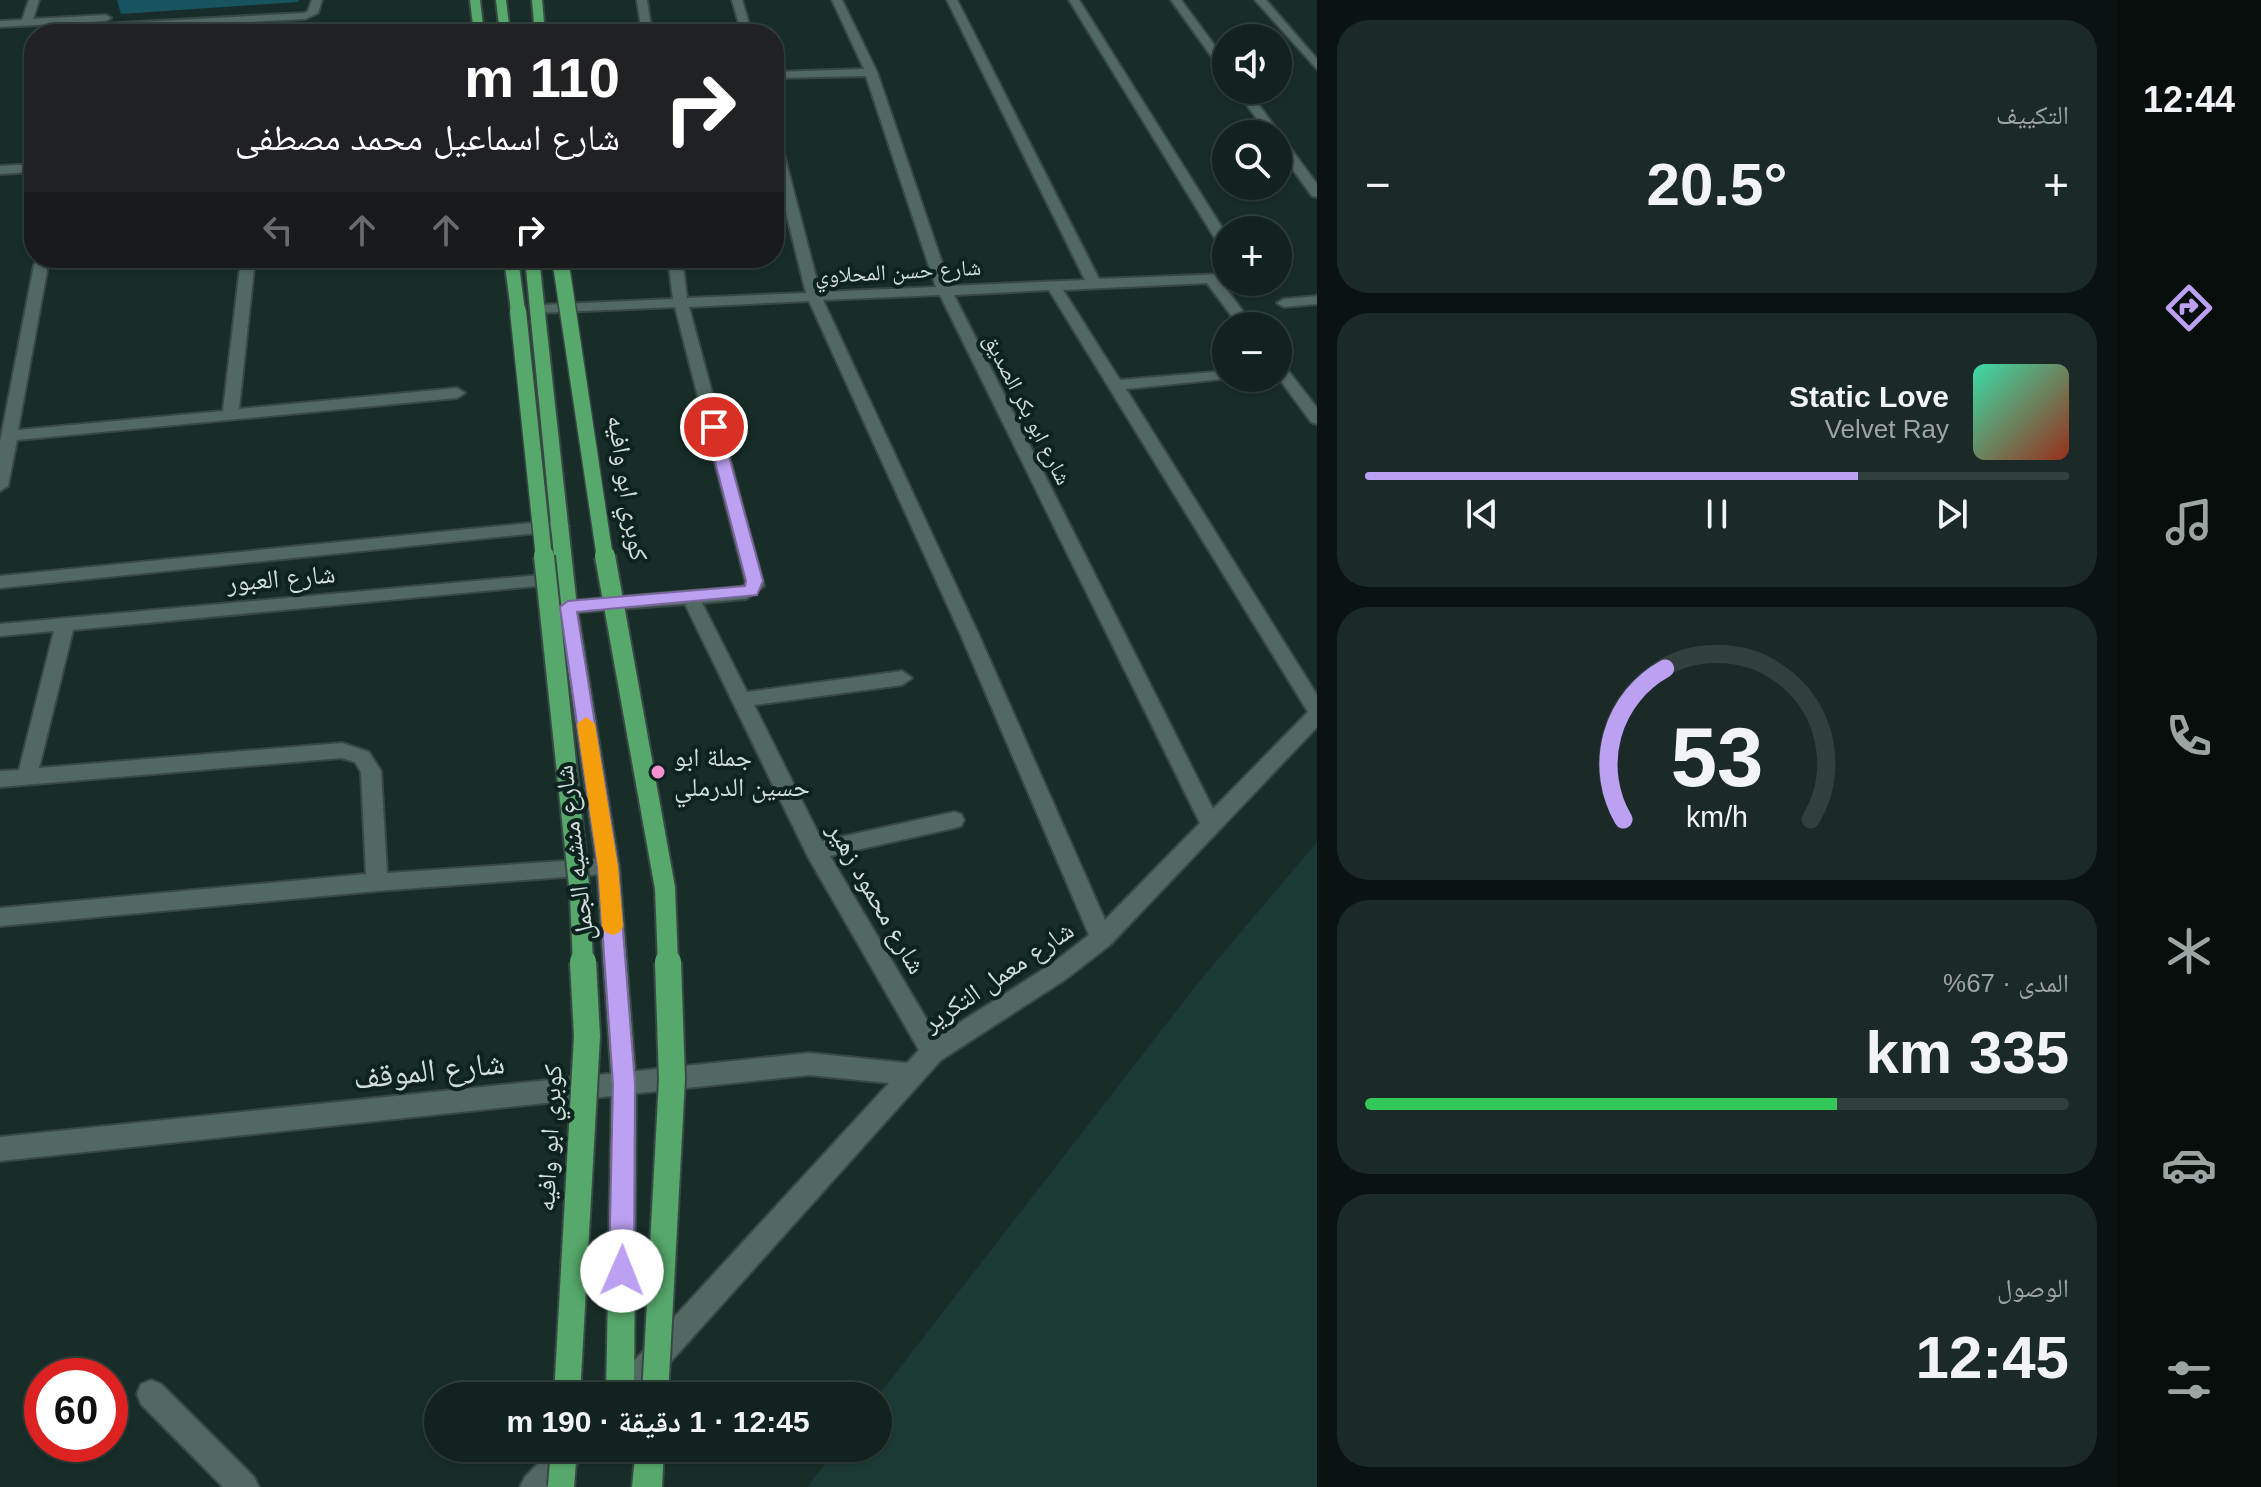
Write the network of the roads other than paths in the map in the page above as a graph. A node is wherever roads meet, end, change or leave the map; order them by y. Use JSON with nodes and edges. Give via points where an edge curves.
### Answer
{"nodes":[{"id":1,"x":34,"y":0,"type":"edge"},
{"id":2,"x":317,"y":0,"type":"edge"},
{"id":3,"x":475,"y":0,"type":"edge"},
{"id":4,"x":501,"y":0,"type":"edge"},
{"id":5,"x":537,"y":0,"type":"edge"},
{"id":6,"x":642,"y":0,"type":"edge"},
{"id":7,"x":737,"y":0,"type":"edge"},
{"id":8,"x":837,"y":0,"type":"edge"},
{"id":9,"x":952,"y":0,"type":"edge"},
{"id":10,"x":1074,"y":0,"type":"edge"},
{"id":11,"x":1176,"y":0,"type":"edge"},
{"id":12,"x":1260,"y":0,"type":"edge"},
{"id":13,"x":278,"y":18,"type":"junction"},
{"id":14,"x":105,"y":22,"type":"edge"},
{"id":15,"x":26,"y":23,"type":"junction"},
{"id":16,"x":0,"y":24,"type":"edge"},
{"id":17,"x":277,"y":24,"type":"edge"},
{"id":18,"x":478,"y":24,"type":"edge"},
{"id":19,"x":504,"y":24,"type":"edge"},
{"id":20,"x":539,"y":24,"type":"edge"},
{"id":21,"x":646,"y":24,"type":"edge"},
{"id":22,"x":744,"y":24,"type":"edge"},
{"id":23,"x":1212,"y":50,"type":"edge"},
{"id":24,"x":1317,"y":66,"type":"edge"},
{"id":25,"x":871,"y":72,"type":"junction"},
{"id":26,"x":784,"y":75,"type":"edge"},
{"id":27,"x":1292,"y":159,"type":"edge"},
{"id":28,"x":24,"y":169,"type":"edge"},
{"id":29,"x":0,"y":170,"type":"edge"},
{"id":30,"x":784,"y":178,"type":"edge"},
{"id":31,"x":1317,"y":193,"type":"edge"},
{"id":32,"x":1212,"y":222,"type":"edge"},
{"id":33,"x":40,"y":268,"type":"edge"},
{"id":34,"x":247,"y":268,"type":"edge"},
{"id":35,"x":514,"y":268,"type":"edge"},
{"id":36,"x":531,"y":268,"type":"edge"},
{"id":37,"x":561,"y":268,"type":"edge"},
{"id":38,"x":676,"y":268,"type":"edge"},
{"id":39,"x":1212,"y":279,"type":"edge"},
{"id":40,"x":1094,"y":284,"type":"junction"},
{"id":41,"x":1054,"y":286,"type":"junction"},
{"id":42,"x":945,"y":291,"type":"junction"},
{"id":43,"x":814,"y":297,"type":"junction"},
{"id":44,"x":1317,"y":300,"type":"edge"},
{"id":45,"x":681,"y":303,"type":"junction"},
{"id":46,"x":1284,"y":303,"type":"dead end"},
{"id":47,"x":528,"y":310,"type":"junction"},
{"id":48,"x":1212,"y":377,"type":"edge"},
{"id":49,"x":1118,"y":385,"type":"junction"},
{"id":50,"x":1292,"y":387,"type":"edge"},
{"id":51,"x":457,"y":393,"type":"dead end"},
{"id":52,"x":230,"y":415,"type":"junction"},
{"id":53,"x":1317,"y":419,"type":"edge"},
{"id":54,"x":10,"y":436,"type":"junction"},
{"id":55,"x":0,"y":486,"type":"edge"},
{"id":56,"x":560,"y":526,"type":"junction"},
{"id":57,"x":566,"y":579,"type":"junction"},
{"id":58,"x":0,"y":582,"type":"edge"},
{"id":59,"x":691,"y":598,"type":"junction"},
{"id":60,"x":568,"y":607,"type":"junction"},
{"id":61,"x":65,"y":624,"type":"junction"},
{"id":62,"x":0,"y":630,"type":"edge"},
{"id":63,"x":902,"y":678,"type":"dead end"},
{"id":64,"x":742,"y":700,"type":"junction"},
{"id":65,"x":1317,"y":713,"type":"edge"},
{"id":66,"x":27,"y":777,"type":"junction"},
{"id":67,"x":0,"y":779,"type":"edge"},
{"id":68,"x":954,"y":820,"type":"dead end"},
{"id":69,"x":1211,"y":825,"type":"junction"},
{"id":70,"x":816,"y":851,"type":"junction"},
{"id":71,"x":608,"y":867,"type":"junction"},
{"id":72,"x":377,"y":882,"type":"junction"},
{"id":73,"x":0,"y":917,"type":"edge"},
{"id":74,"x":1102,"y":938,"type":"junction"},
{"id":75,"x":933,"y":1052,"type":"junction"},
{"id":76,"x":913,"y":1075,"type":"junction"},
{"id":77,"x":624,"y":1084,"type":"junction"},
{"id":78,"x":0,"y":1149,"type":"edge"},
{"id":79,"x":568,"y":1382,"type":"edge"},
{"id":80,"x":620,"y":1382,"type":"edge"},
{"id":81,"x":633,"y":1382,"type":"edge"},
{"id":82,"x":656,"y":1382,"type":"edge"},
{"id":83,"x":151,"y":1394,"type":"dead end"},
{"id":84,"x":559,"y":1462,"type":"edge"},
{"id":85,"x":563,"y":1462,"type":"edge"},
{"id":86,"x":649,"y":1462,"type":"edge"},
{"id":87,"x":244,"y":1487,"type":"edge"},
{"id":88,"x":535,"y":1487,"type":"edge"},
{"id":89,"x":561,"y":1487,"type":"edge"},
{"id":90,"x":647,"y":1487,"type":"edge"}],
"edges":[{"from":1,"to":15,"type":"street"},
{"from":2,"to":13,"type":"street","via":[[313,13]]},
{"from":3,"to":18,"type":"main road"},
{"from":4,"to":19,"type":"main road"},
{"from":5,"to":20,"type":"main road"},
{"from":6,"to":21,"type":"street"},
{"from":7,"to":22,"type":"street"},
{"from":8,"to":25,"type":"street","name":"شارع ابو بكر الصديق"},
{"from":9,"to":40,"type":"street"},
{"from":10,"to":32,"type":"street"},
{"from":11,"to":23,"type":"street"},
{"from":12,"to":24,"type":"street"},
{"from":13,"to":14,"type":"street","via":[[264,14]]},
{"from":13,"to":17,"type":"street"},
{"from":14,"to":15,"type":"street"},
{"from":15,"to":16,"type":"street"},
{"from":25,"to":26,"type":"street"},
{"from":25,"to":42,"type":"street","name":"شارع ابو بكر الصديق"},
{"from":27,"to":31,"type":"street"},
{"from":28,"to":29,"type":"street"},
{"from":30,"to":43,"type":"street"},
{"from":33,"to":54,"type":"street"},
{"from":34,"to":52,"type":"street"},
{"from":35,"to":47,"type":"main road","name":"شارع منشيه الجمل"},
{"from":36,"to":47,"type":"main road","name":"شارع منشيه الجمل"},
{"from":37,"to":82,"type":"main road","name":"كوبري ابو وافيه","bridge":true,"via":[[599,524],[665,888],[672,1079]]},
{"from":38,"to":45,"type":"street"},
{"from":39,"to":40,"type":"street","name":"شارع حسن المحلاوي"},
{"from":40,"to":41,"type":"street","name":"شارع حسن المحلاوي"},
{"from":41,"to":42,"type":"street","name":"شارع حسن المحلاوي"},
{"from":41,"to":49,"type":"street"},
{"from":42,"to":43,"type":"street","name":"شارع حسن المحلاوي"},
{"from":42,"to":69,"type":"street","name":"شارع ابو بكر الصديق"},
{"from":43,"to":45,"type":"street","name":"شارع حسن المحلاوي"},
{"from":43,"to":74,"type":"street"},
{"from":44,"to":46,"type":"street"},
{"from":45,"to":47,"type":"street","name":"شارع حسن المحلاوي"},
{"from":45,"to":59,"type":"street","via":[[755,581],[746,593]]},
{"from":47,"to":56,"type":"main road","name":"شارع منشيه الجمل"},
{"from":47,"to":79,"type":"main road","name":"كوبري ابو وافيه","bridge":true,"via":[[580,895],[587,1036]]},
{"from":48,"to":49,"type":"street"},
{"from":49,"to":65,"type":"street"},
{"from":50,"to":53,"type":"street"},
{"from":51,"to":52,"type":"street"},
{"from":52,"to":54,"type":"street"},
{"from":54,"to":55,"type":"street"},
{"from":56,"to":57,"type":"main road","name":"شارع منشيه الجمل"},
{"from":56,"to":58,"type":"street","name":"شارع العبور"},
{"from":57,"to":60,"type":"main road","name":"شارع منشيه الجمل"},
{"from":57,"to":61,"type":"street","name":"شارع العبور"},
{"from":59,"to":60,"type":"street"},
{"from":59,"to":64,"type":"street","name":"شارع محمود زهير"},
{"from":60,"to":71,"type":"main road","name":"شارع منشيه الجمل"},
{"from":61,"to":62,"type":"street","name":"شارع العبور"},
{"from":61,"to":66,"type":"street"},
{"from":63,"to":64,"type":"street"},
{"from":64,"to":70,"type":"street","name":"شارع محمود زهير"},
{"from":65,"to":69,"type":"street","name":"شارع معمل التكرير"},
{"from":66,"to":67,"type":"street"},
{"from":66,"to":72,"type":"street","via":[[342,750],[362,757],[371,771]]},
{"from":68,"to":70,"type":"street"},
{"from":69,"to":74,"type":"street","name":"شارع معمل التكرير"},
{"from":70,"to":75,"type":"street","name":"شارع محمود زهير"},
{"from":71,"to":72,"type":"street"},
{"from":71,"to":77,"type":"main road","name":"شارع منشيه الجمل"},
{"from":72,"to":73,"type":"street"},
{"from":74,"to":75,"type":"street","name":"شارع معمل التكرير"},
{"from":75,"to":76,"type":"street","name":"شارع معمل التكرير"},
{"from":76,"to":77,"type":"street","name":"شارع الموقف","via":[[809,1064]]},
{"from":76,"to":81,"type":"street","name":"شارع معمل التكرير"},
{"from":77,"to":78,"type":"street","name":"شارع الموقف"},
{"from":77,"to":80,"type":"main road","name":"شارع منشيه الجمل"},
{"from":83,"to":87,"type":"street"},
{"from":84,"to":88,"type":"street"},
{"from":85,"to":89,"type":"main road","bridge":true},
{"from":86,"to":90,"type":"main road"}]}
